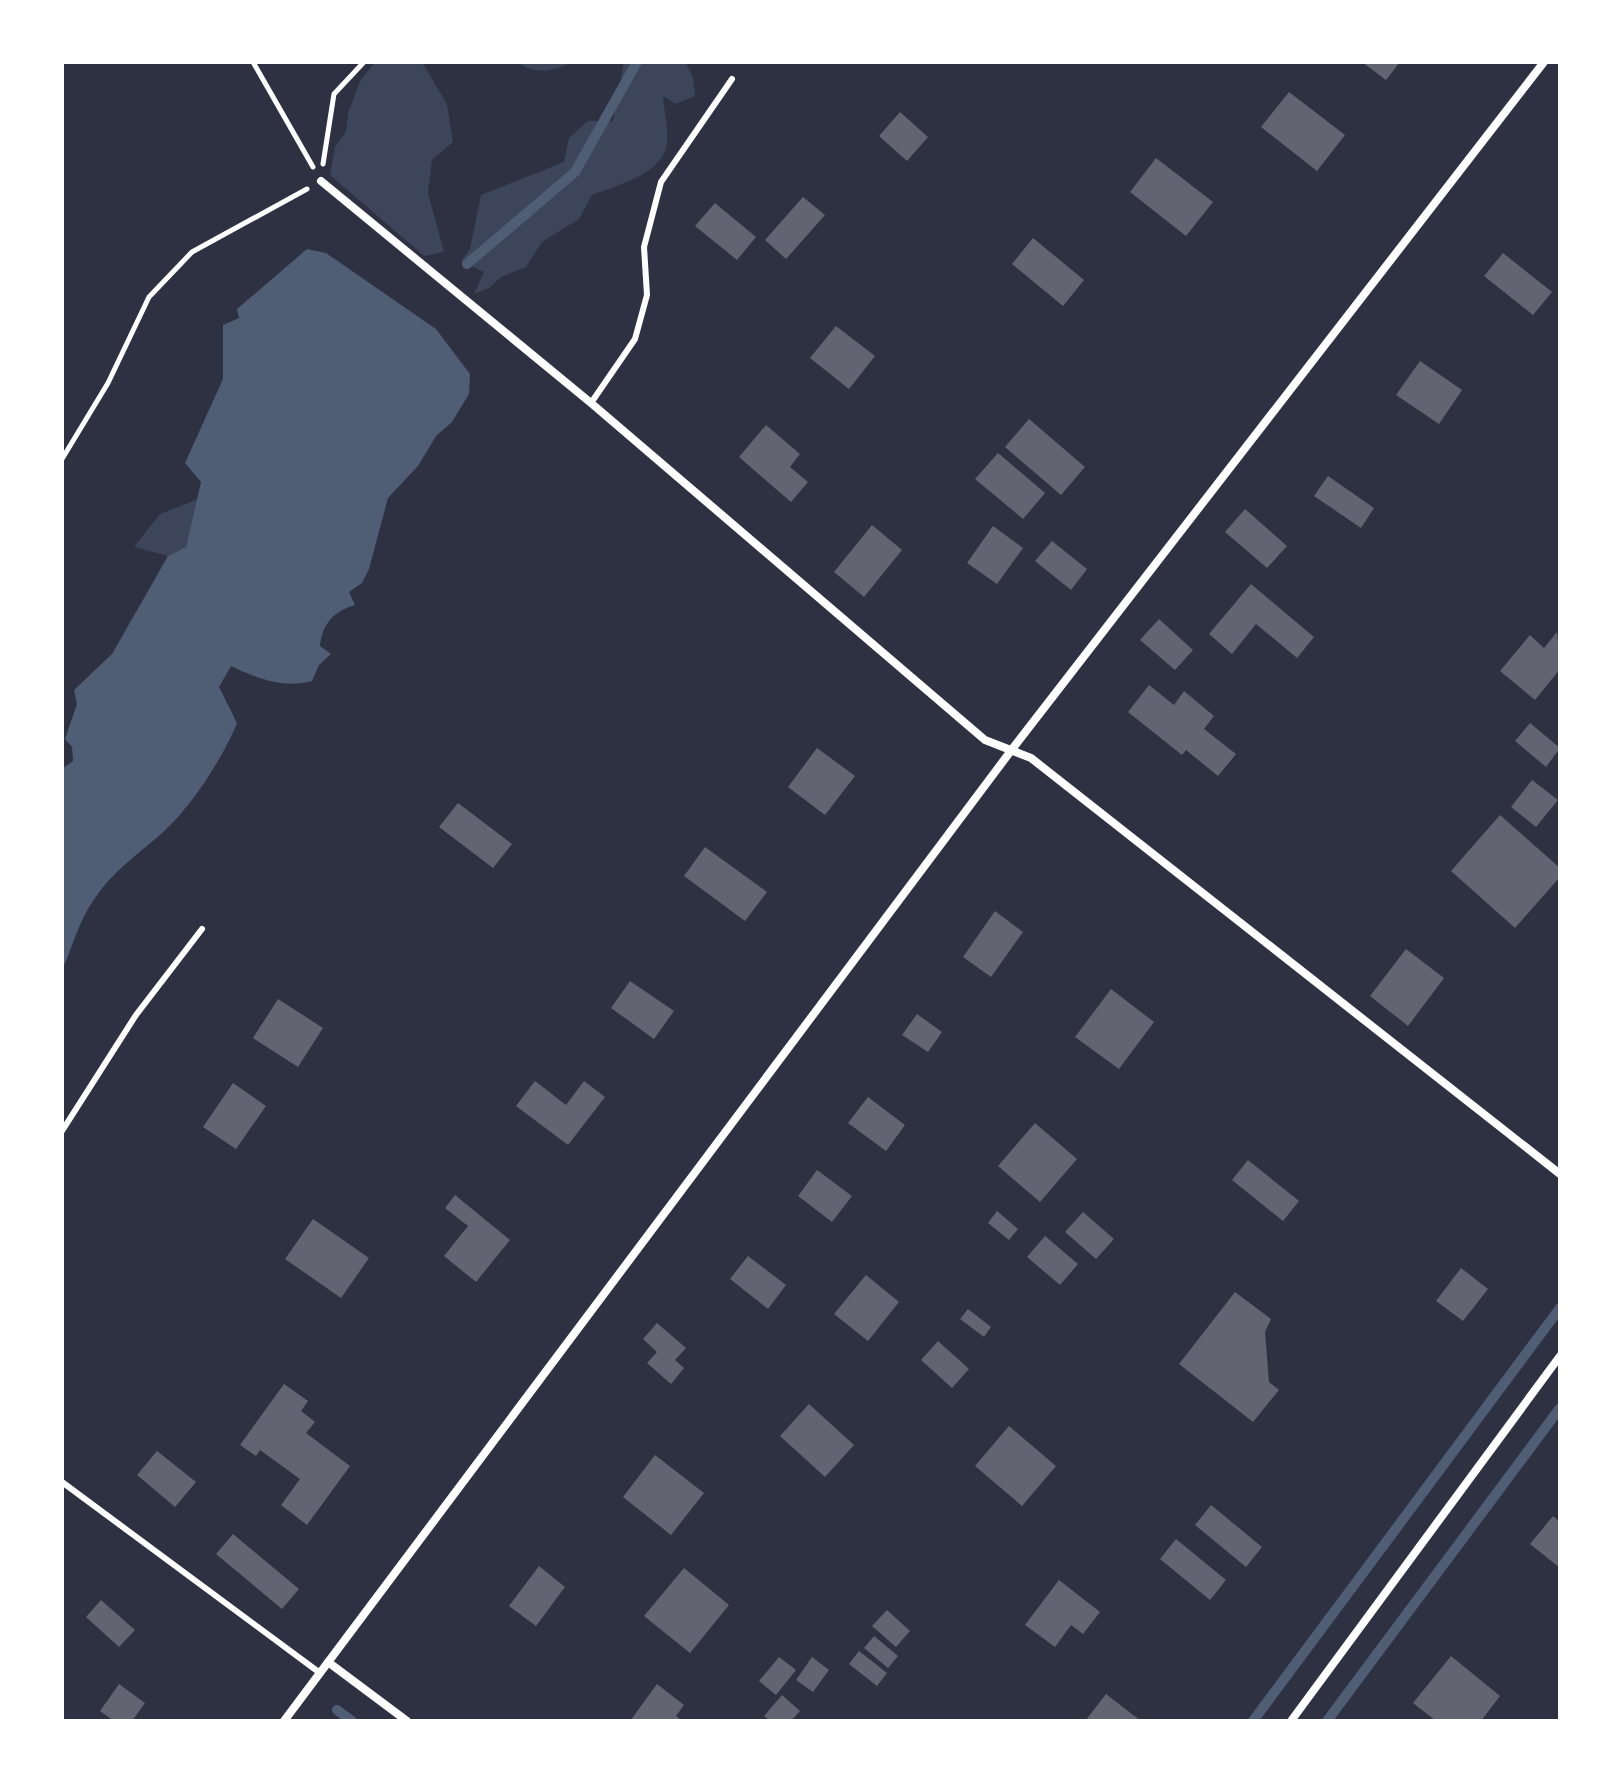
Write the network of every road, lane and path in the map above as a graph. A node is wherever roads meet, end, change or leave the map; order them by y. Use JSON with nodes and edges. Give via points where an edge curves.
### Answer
{"nodes":[{"id":1,"x":253,"y":62,"type":"edge"},
{"id":2,"x":364,"y":62,"type":"edge"},
{"id":3,"x":1544,"y":62,"type":"edge"},
{"id":4,"x":732,"y":79,"type":"dead end"},
{"id":5,"x":321,"y":181,"type":"junction"},
{"id":6,"x":591,"y":403,"type":"junction"},
{"id":7,"x":62,"y":459,"type":"edge"},
{"id":8,"x":1013,"y":748,"type":"junction"},
{"id":9,"x":202,"y":929,"type":"dead end"},
{"id":10,"x":62,"y":1131,"type":"edge"},
{"id":11,"x":1560,"y":1174,"type":"edge"},
{"id":12,"x":1560,"y":1356,"type":"edge"},
{"id":13,"x":62,"y":1482,"type":"edge"},
{"id":14,"x":328,"y":1662,"type":"junction"},
{"id":15,"x":320,"y":1673,"type":"junction"},
{"id":16,"x":284,"y":1721,"type":"edge"},
{"id":17,"x":407,"y":1721,"type":"edge"},
{"id":18,"x":1291,"y":1721,"type":"edge"}],
"edges":[{"from":1,"to":5,"type":"path"},
{"from":2,"to":5,"type":"path","via":[[334,94]]},
{"from":3,"to":8,"type":"street"},
{"from":4,"to":6,"type":"lane","via":[[661,182],[644,247],[647,295],[635,339]]},
{"from":5,"to":6,"type":"street"},
{"from":5,"to":7,"type":"path","via":[[192,252],[170,274],[149,297],[108,383]]},
{"from":6,"to":8,"type":"street","via":[[985,740]]},
{"from":8,"to":11,"type":"street"},
{"from":8,"to":14,"type":"street"},
{"from":9,"to":10,"type":"lane","via":[[136,1015]]},
{"from":12,"to":18,"type":"street"},
{"from":13,"to":15,"type":"lane"},
{"from":14,"to":15,"type":"street"},
{"from":14,"to":17,"type":"street"},
{"from":15,"to":16,"type":"street"}]}
